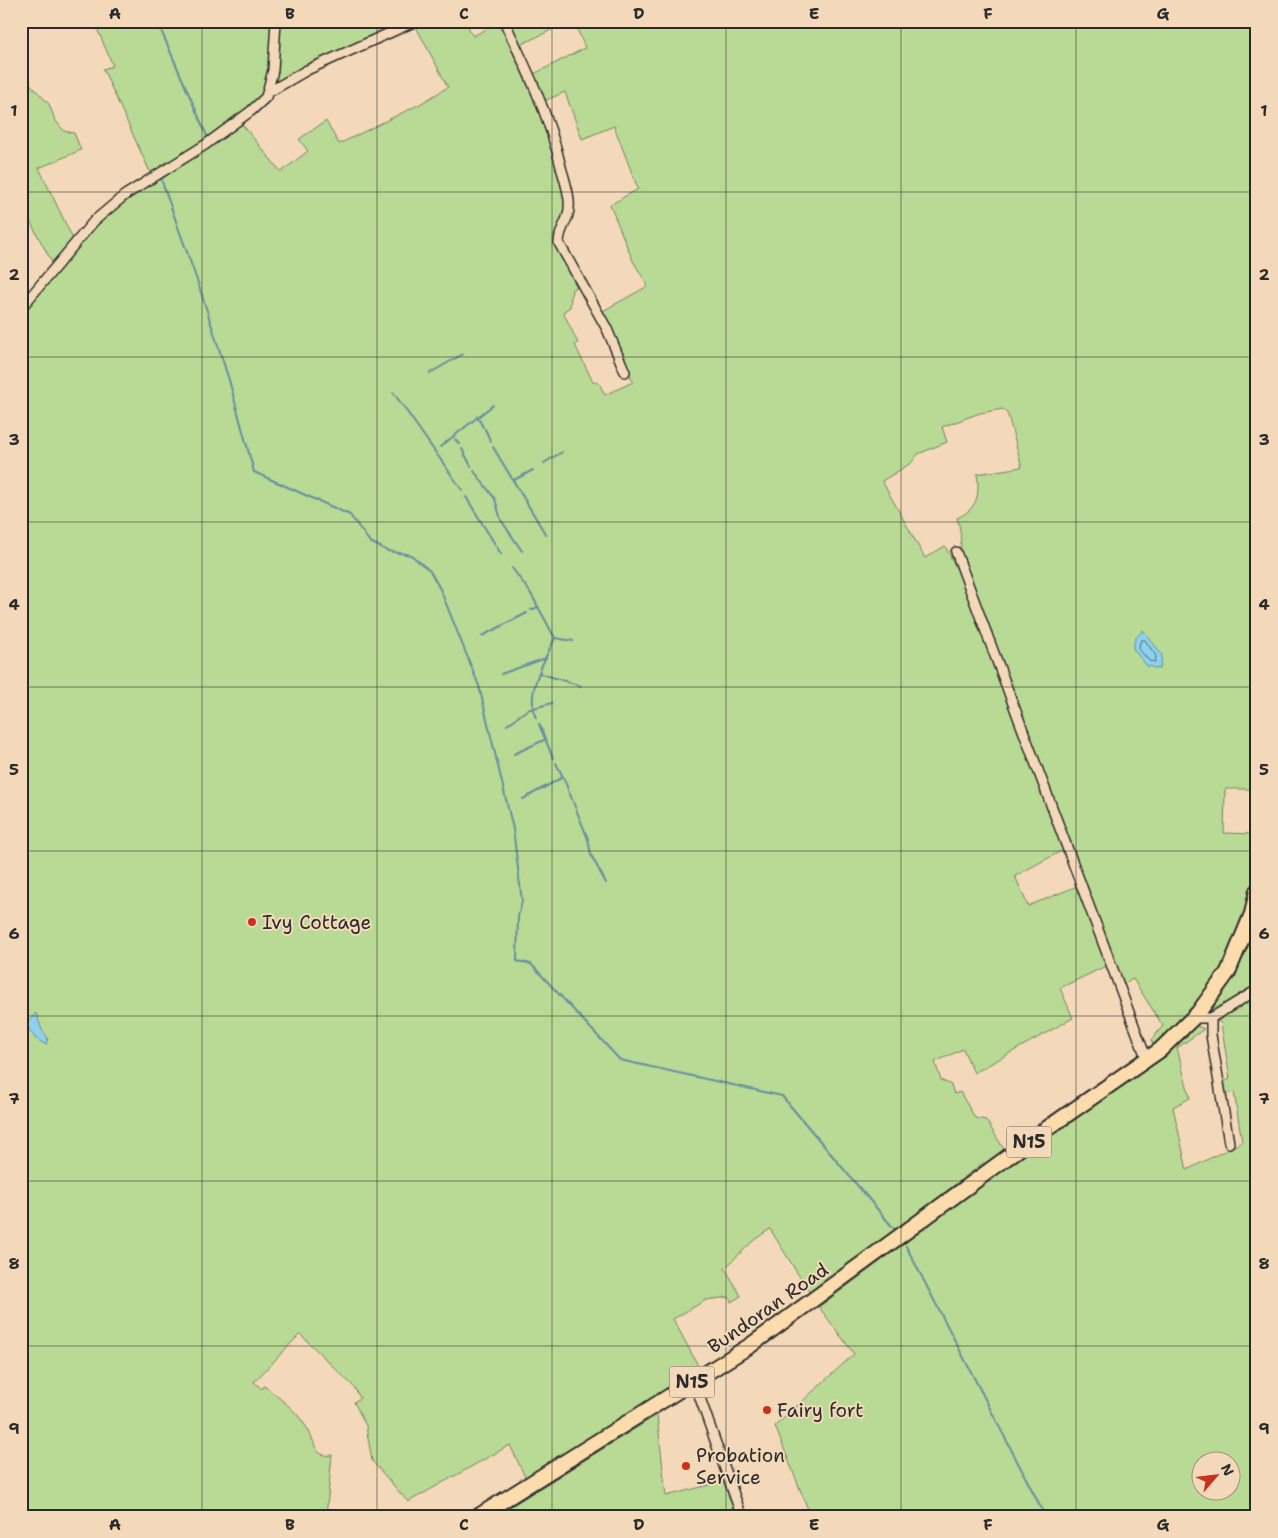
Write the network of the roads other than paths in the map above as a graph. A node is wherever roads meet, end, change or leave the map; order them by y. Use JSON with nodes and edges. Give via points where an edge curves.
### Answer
{"nodes":[{"id":1,"x":276,"y":21,"type":"edge"},
{"id":2,"x":416,"y":21,"type":"edge"},
{"id":3,"x":504,"y":21,"type":"edge"},
{"id":4,"x":269,"y":92,"type":"junction"},
{"id":5,"x":21,"y":308,"type":"edge"},
{"id":6,"x":625,"y":372,"type":"dead end"},
{"id":7,"x":956,"y":552,"type":"dead end"},
{"id":8,"x":1257,"y":892,"type":"edge"},
{"id":9,"x":1257,"y":990,"type":"edge"},
{"id":10,"x":1193,"y":1018,"type":"junction"},
{"id":11,"x":1211,"y":1018,"type":"junction"},
{"id":12,"x":1147,"y":1060,"type":"junction"},
{"id":13,"x":1229,"y":1143,"type":"dead end"},
{"id":14,"x":694,"y":1380,"type":"junction"},
{"id":15,"x":477,"y":1517,"type":"edge"},
{"id":16,"x":742,"y":1517,"type":"edge"}],
"edges":[{"from":1,"to":4,"type":"street"},
{"from":2,"to":4,"type":"street","via":[[307,70]]},
{"from":3,"to":6,"type":"street","via":[[535,86],[561,165],[569,198],[569,217],[559,234],[559,243],[607,329]]},
{"from":4,"to":5,"type":"street","via":[[251,111],[126,195],[94,221]]},
{"from":7,"to":12,"type":"street"},
{"from":8,"to":10,"type":"highway","number":"N15","via":[[1252,914],[1228,972]]},
{"from":9,"to":11,"type":"street"},
{"from":10,"to":11,"type":"street"},
{"from":10,"to":12,"type":"highway","number":"N15"},
{"from":11,"to":13,"type":"street"},
{"from":12,"to":14,"type":"highway","name":"Bundoran Road","number":"N15","via":[[1042,1132],[764,1336]]},
{"from":14,"to":15,"type":"highway","name":"Bundoran Road","number":"N15"},
{"from":14,"to":16,"type":"street"}]}
